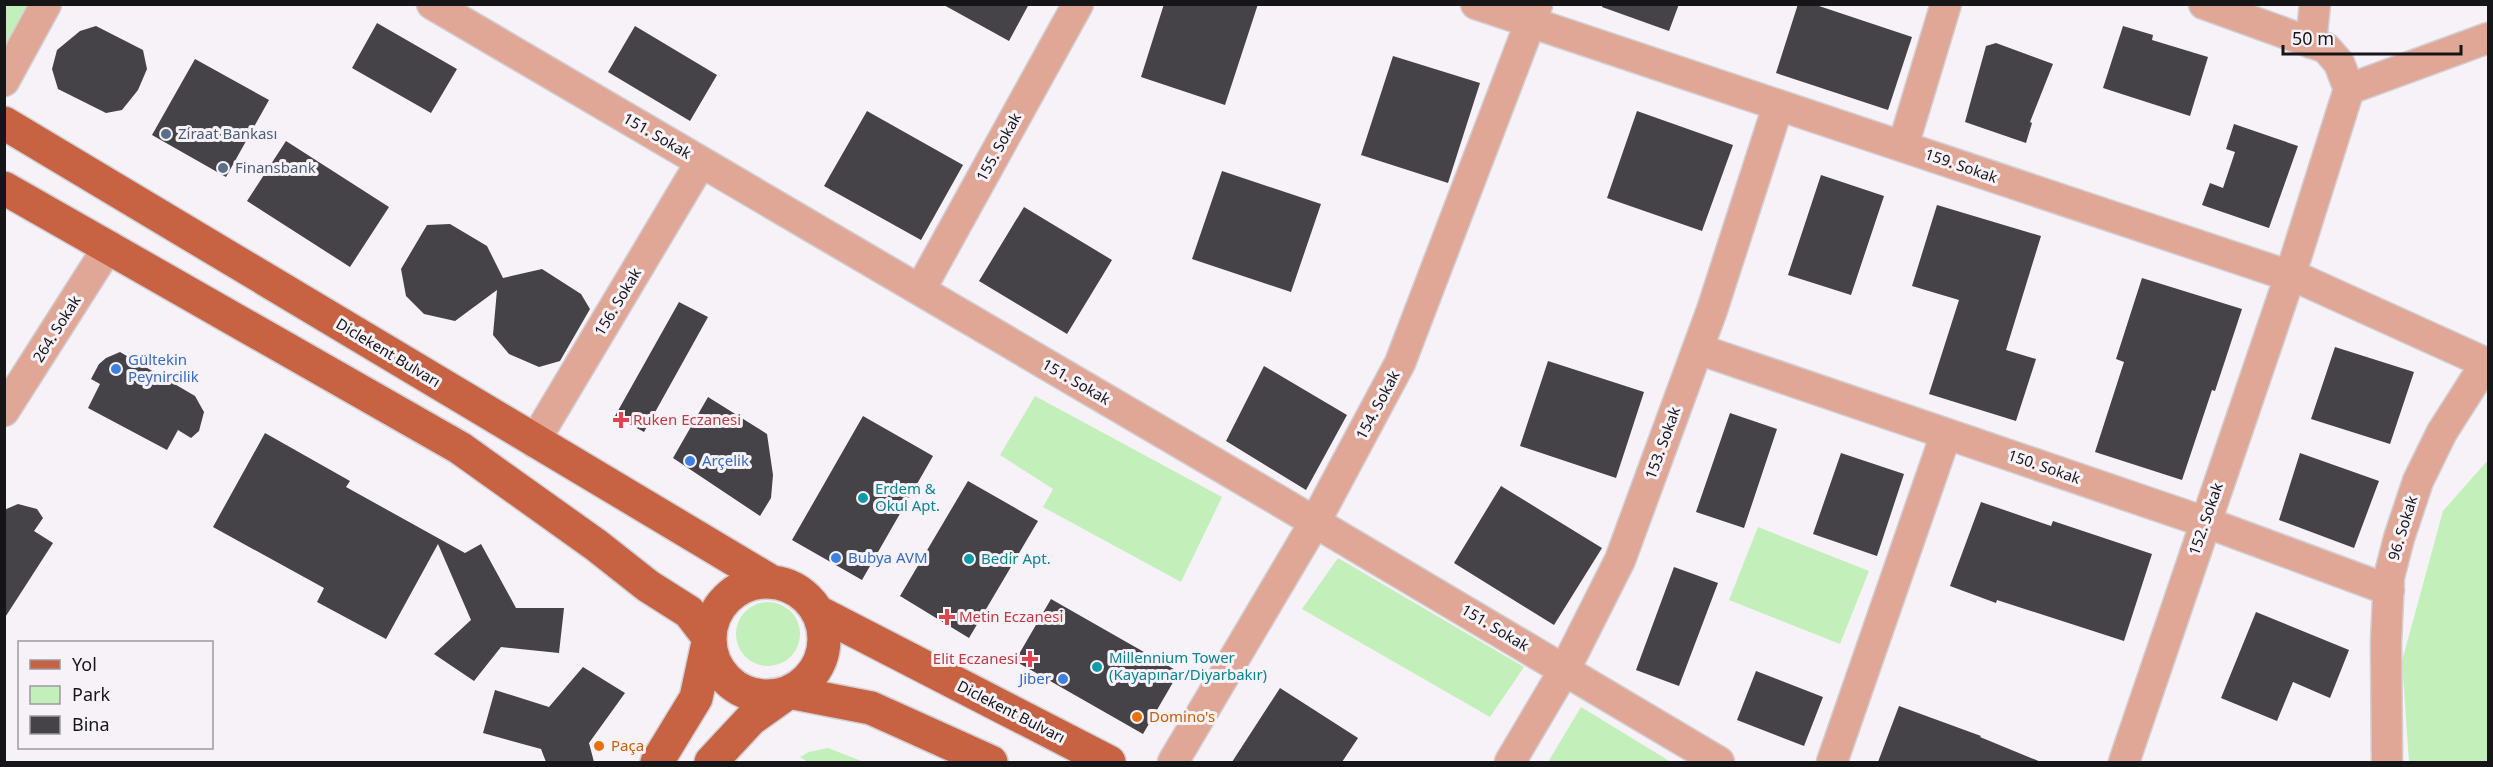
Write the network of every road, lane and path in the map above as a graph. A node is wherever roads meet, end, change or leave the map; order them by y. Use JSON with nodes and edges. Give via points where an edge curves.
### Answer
{"nodes":[{"id":1,"x":46,"y":4,"type":"edge"},
{"id":2,"x":1078,"y":4,"type":"edge"},
{"id":3,"x":1476,"y":4,"type":"edge"},
{"id":4,"x":1946,"y":4,"type":"edge"},
{"id":5,"x":2204,"y":4,"type":"edge"},
{"id":6,"x":2315,"y":4,"type":"edge"},
{"id":7,"x":440,"y":7,"type":"edge"},
{"id":8,"x":1534,"y":13,"type":"edge"},
{"id":9,"x":2488,"y":39,"type":"edge"},
{"id":10,"x":2311,"y":43,"type":"junction"},
{"id":11,"x":4,"y":81,"type":"edge"},
{"id":12,"x":2349,"y":89,"type":"junction"},
{"id":13,"x":1778,"y":106,"type":"junction"},
{"id":14,"x":4,"y":123,"type":"edge"},
{"id":15,"x":1903,"y":146,"type":"junction"},
{"id":16,"x":701,"y":162,"type":"junction"},
{"id":17,"x":4,"y":188,"type":"edge"},
{"id":18,"x":109,"y":246,"type":"junction"},
{"id":19,"x":2290,"y":276,"type":"junction"},
{"id":20,"x":920,"y":290,"type":"junction"},
{"id":21,"x":2439,"y":342,"type":"joint"},
{"id":22,"x":1698,"y":349,"type":"junction"},
{"id":23,"x":2487,"y":363,"type":"edge"},
{"id":24,"x":4,"y":411,"type":"edge"},
{"id":25,"x":1946,"y":434,"type":"junction"},
{"id":26,"x":534,"y":442,"type":"junction"},
{"id":27,"x":1315,"y":522,"type":"junction"},
{"id":28,"x":2205,"y":522,"type":"junction"},
{"id":29,"x":772,"y":582,"type":"junction"},
{"id":30,"x":2389,"y":590,"type":"junction"},
{"id":31,"x":818,"y":612,"type":"junction"},
{"id":32,"x":709,"y":638,"type":"junction"},
{"id":33,"x":1565,"y":669,"type":"junction"},
{"id":34,"x":789,"y":692,"type":"junction"},
{"id":35,"x":657,"y":762,"type":"edge"},
{"id":36,"x":711,"y":762,"type":"edge"},
{"id":37,"x":991,"y":762,"type":"edge"},
{"id":38,"x":1109,"y":762,"type":"edge"},
{"id":39,"x":1173,"y":762,"type":"edge"},
{"id":40,"x":1510,"y":762,"type":"edge"},
{"id":41,"x":1719,"y":762,"type":"edge"},
{"id":42,"x":1832,"y":762,"type":"edge"},
{"id":43,"x":2124,"y":762,"type":"edge"},
{"id":44,"x":2387,"y":762,"type":"edge"}],
"edges":[{"from":1,"to":11,"type":"street"},
{"from":2,"to":20,"type":"street","name":"155. Sokak"},
{"from":3,"to":8,"type":"street","name":"159. Sokak"},
{"from":4,"to":15,"type":"street"},
{"from":5,"to":10,"type":"street"},
{"from":6,"to":10,"type":"street"},
{"from":7,"to":16,"type":"street","name":"151. Sokak"},
{"from":8,"to":13,"type":"street","name":"159. Sokak"},
{"from":8,"to":27,"type":"street","name":"154. Sokak","via":[[1400,363]]},
{"from":9,"to":12,"type":"street"},
{"from":10,"to":12,"type":"street","via":[[2326,48],[2339,63]]},
{"from":12,"to":19,"type":"street","name":"152. Sokak"},
{"from":13,"to":15,"type":"street","name":"159. Sokak"},
{"from":13,"to":22,"type":"street","name":"153. Sokak"},
{"from":14,"to":26,"type":"main road","name":"Diclekent Bulvarı"},
{"from":15,"to":19,"type":"street","name":"159. Sokak"},
{"from":16,"to":20,"type":"street","name":"151. Sokak"},
{"from":16,"to":26,"type":"street","name":"156. Sokak"},
{"from":17,"to":18,"type":"main road"},
{"from":18,"to":24,"type":"street","name":"264. Sokak"},
{"from":18,"to":32,"type":"main road","via":[[460,448],[689,612]]},
{"from":19,"to":21,"type":"street","name":"159. Sokak"},
{"from":19,"to":28,"type":"street","name":"152. Sokak"},
{"from":20,"to":27,"type":"street","name":"151. Sokak"},
{"from":21,"to":23,"type":"street","name":"96. Sokak"},
{"from":22,"to":25,"type":"street","name":"150. Sokak"},
{"from":22,"to":33,"type":"street","name":"153. Sokak","via":[[1620,560]]},
{"from":23,"to":30,"type":"street","name":"96. Sokak","via":[[2442,432],[2418,481],[2399,538]]},
{"from":25,"to":28,"type":"street","name":"150. Sokak"},
{"from":25,"to":42,"type":"street"},
{"from":26,"to":29,"type":"main road","name":"Diclekent Bulvarı"},
{"from":27,"to":33,"type":"street","name":"151. Sokak"},
{"from":27,"to":39,"type":"street","name":"154. Sokak"},
{"from":28,"to":30,"type":"street","name":"150. Sokak"},
{"from":28,"to":43,"type":"street","name":"152. Sokak"},
{"from":29,"to":31,"type":"main road","via":[[794,589]]},
{"from":29,"to":32,"type":"main road","via":[[753,583],[736,590],[712,620]]},
{"from":30,"to":44,"type":"street","name":"96. Sokak"},
{"from":31,"to":34,"type":"main road","via":[[824,648],[818,666],[806,681]]},
{"from":31,"to":38,"type":"main road","name":"Diclekent Bulvarı"},
{"from":32,"to":34,"type":"main road","via":[[712,657],[721,674],[735,687],[752,695],[771,697]]},
{"from":32,"to":35,"type":"main road","via":[[696,698]]},
{"from":33,"to":40,"type":"street","name":"153. Sokak"},
{"from":33,"to":41,"type":"street","name":"151. Sokak"},
{"from":34,"to":36,"type":"main road","via":[[751,719]]},
{"from":34,"to":37,"type":"main road","via":[[871,708]]}]}
